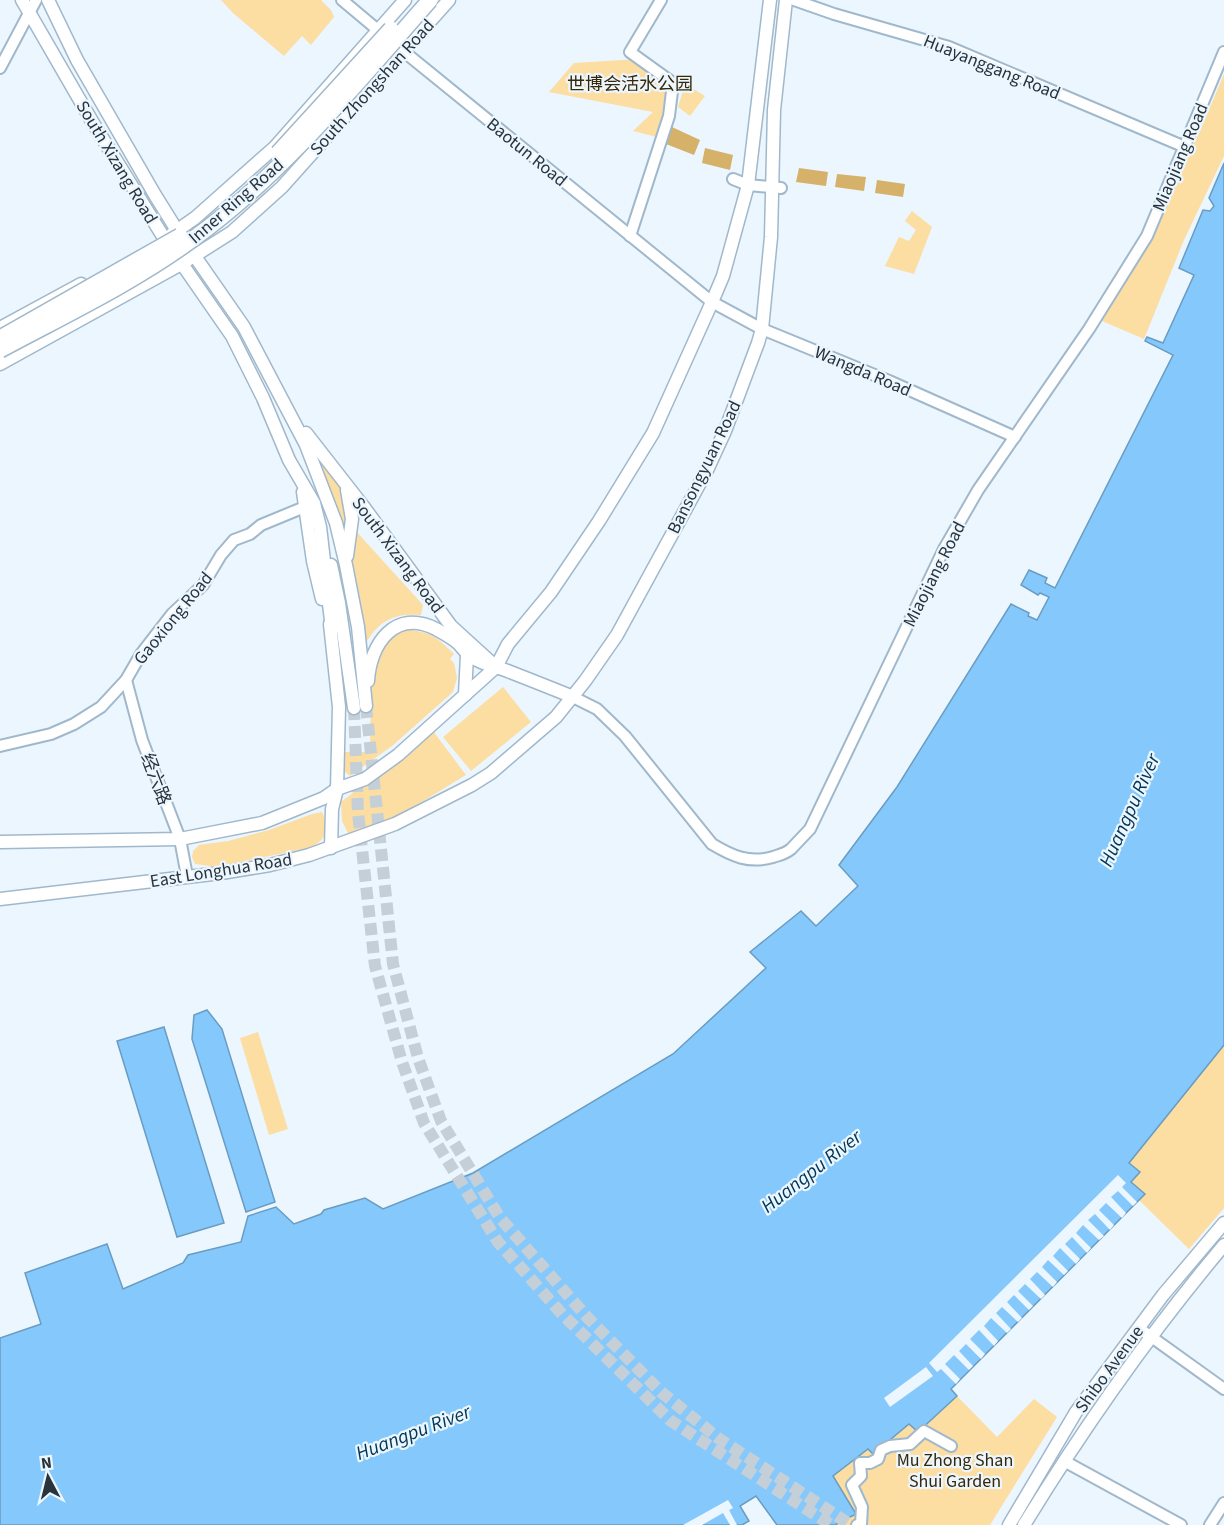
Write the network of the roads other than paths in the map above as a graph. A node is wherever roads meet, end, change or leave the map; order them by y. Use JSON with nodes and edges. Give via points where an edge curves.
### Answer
{"nodes":[{"id":1,"x":22,"y":0,"type":"edge"},
{"id":2,"x":36,"y":0,"type":"edge"},
{"id":3,"x":48,"y":0,"type":"edge"},
{"id":4,"x":342,"y":0,"type":"edge"},
{"id":5,"x":405,"y":0,"type":"edge"},
{"id":6,"x":417,"y":0,"type":"edge"},
{"id":7,"x":430,"y":0,"type":"edge"},
{"id":8,"x":449,"y":0,"type":"edge"},
{"id":9,"x":661,"y":0,"type":"edge"},
{"id":10,"x":770,"y":0,"type":"edge"},
{"id":11,"x":786,"y":0,"type":"edge"},
{"id":12,"x":794,"y":0,"type":"edge"},
{"id":13,"x":30,"y":12,"type":"junction"},
{"id":14,"x":378,"y":31,"type":"junction"},
{"id":15,"x":403,"y":51,"type":"junction"},
{"id":16,"x":1224,"y":52,"type":"edge"},
{"id":17,"x":0,"y":68,"type":"edge"},
{"id":18,"x":1185,"y":147,"type":"junction"},
{"id":19,"x":733,"y":179,"type":"dead end"},
{"id":20,"x":748,"y":185,"type":"junction"},
{"id":21,"x":776,"y":188,"type":"junction"},
{"id":22,"x":178,"y":232,"type":"junction"},
{"id":23,"x":630,"y":236,"type":"junction"},
{"id":24,"x":164,"y":238,"type":"junction"},
{"id":25,"x":194,"y":255,"type":"junction"},
{"id":26,"x":183,"y":263,"type":"junction"},
{"id":27,"x":712,"y":302,"type":"junction"},
{"id":28,"x":0,"y":328,"type":"edge"},
{"id":29,"x":762,"y":329,"type":"junction"},
{"id":30,"x":0,"y":338,"type":"edge"},
{"id":31,"x":0,"y":350,"type":"edge"},
{"id":32,"x":0,"y":364,"type":"edge"},
{"id":33,"x":286,"y":408,"type":"junction"},
{"id":34,"x":1015,"y":437,"type":"junction"},
{"id":35,"x":346,"y":486,"type":"junction"},
{"id":36,"x":310,"y":505,"type":"junction"},
{"id":37,"x":320,"y":526,"type":"junction"},
{"id":38,"x":346,"y":565,"type":"junction"},
{"id":39,"x":332,"y":629,"type":"junction"},
{"id":40,"x":467,"y":655,"type":"junction"},
{"id":41,"x":496,"y":667,"type":"junction"},
{"id":42,"x":126,"y":680,"type":"junction"},
{"id":43,"x":465,"y":695,"type":"junction"},
{"id":44,"x":573,"y":697,"type":"junction"},
{"id":45,"x":360,"y":707,"type":"junction"},
{"id":46,"x":0,"y":746,"type":"edge"},
{"id":47,"x":337,"y":789,"type":"junction"},
{"id":48,"x":180,"y":839,"type":"junction"},
{"id":49,"x":0,"y":842,"type":"edge"},
{"id":50,"x":331,"y":848,"type":"junction"},
{"id":51,"x":187,"y":876,"type":"junction"},
{"id":52,"x":0,"y":899,"type":"edge"},
{"id":53,"x":1224,"y":1223,"type":"edge"},
{"id":54,"x":1224,"y":1245,"type":"edge"},
{"id":55,"x":1139,"y":1328,"type":"junction"},
{"id":56,"x":1151,"y":1337,"type":"junction"},
{"id":57,"x":1224,"y":1389,"type":"edge"},
{"id":58,"x":951,"y":1446,"type":"dead end"},
{"id":59,"x":1064,"y":1461,"type":"junction"},
{"id":60,"x":1224,"y":1503,"type":"edge"},
{"id":61,"x":857,"y":1525,"type":"edge"},
{"id":62,"x":1009,"y":1525,"type":"edge"},
{"id":63,"x":1024,"y":1525,"type":"edge"},
{"id":64,"x":1181,"y":1525,"type":"edge"},
{"id":65,"x":1210,"y":1525,"type":"edge"}],
"edges":[{"from":1,"to":13,"type":"main road","name":"South Xizang Road"},
{"from":2,"to":13,"type":"street"},
{"from":3,"to":22,"type":"main road","name":"South Xizang Road","via":[[77,60]]},
{"from":4,"to":14,"type":"street","name":"Baotun Road"},
{"from":5,"to":14,"type":"main road","name":"South Zhongshan Road"},
{"from":6,"to":30,"type":"highway","name":"Inner Ring Road","bridge":true,"via":[[283,148],[225,204],[161,248]]},
{"from":7,"to":31,"type":"highway","name":"Inner Ring Road","bridge":true,"via":[[313,132],[215,223],[122,285]]},
{"from":8,"to":15,"type":"main road","name":"South Zhongshan Road"},
{"from":9,"to":23,"type":"street","via":[[630,52],[673,83],[669,116]]},
{"from":10,"to":20,"type":"main road"},
{"from":11,"to":21,"type":"main road","name":"Bansongyuan Road","via":[[774,110]]},
{"from":12,"to":18,"type":"street","name":"Huayanggang Road","via":[[949,46]]},
{"from":13,"to":17,"type":"street"},
{"from":13,"to":24,"type":"main road","name":"South Xizang Road"},
{"from":14,"to":15,"type":"street","name":"Baotun Road"},
{"from":14,"to":22,"type":"main road","name":"South Zhongshan Road","via":[[275,147]]},
{"from":15,"to":23,"type":"street","name":"Baotun Road"},
{"from":15,"to":25,"type":"main road","name":"South Zhongshan Road","via":[[282,187],[232,232]]},
{"from":16,"to":18,"type":"street","name":"Miaojiang Road"},
{"from":18,"to":34,"type":"street","name":"Miaojiang Road","via":[[1147,236]]},
{"from":19,"to":20,"type":"street"},
{"from":20,"to":21,"type":"street"},
{"from":20,"to":27,"type":"main road"},
{"from":21,"to":29,"type":"main road","name":"Bansongyuan Road"},
{"from":22,"to":24,"type":"main road","name":"South Zhongshan Road"},
{"from":22,"to":25,"type":"main road","name":"South Xizang Road"},
{"from":23,"to":27,"type":"street","name":"Baotun Road"},
{"from":24,"to":26,"type":"main road","name":"South Xizang Road"},
{"from":24,"to":28,"type":"main road","name":"South Zhongshan Road"},
{"from":25,"to":26,"type":"main road","name":"South Zhongshan Road"},
{"from":25,"to":33,"type":"main road","name":"South Xizang Road","via":[[244,327]]},
{"from":26,"to":32,"type":"main road","name":"South Zhongshan Road"},
{"from":26,"to":36,"type":"main road","name":"South Xizang Road","via":[[232,336]]},
{"from":27,"to":29,"type":"street","name":"Wangda Road"},
{"from":27,"to":41,"type":"main road","via":[[653,433],[593,530],[508,644]]},
{"from":29,"to":34,"type":"street","name":"Wangda Road"},
{"from":29,"to":44,"type":"main road","name":"Bansongyuan Road","via":[[707,470],[617,635]]},
{"from":33,"to":35,"type":"main road","name":"South Xizang Road"},
{"from":33,"to":38,"type":"main road","name":"South Xizang Road","via":[[306,445],[336,524]]},
{"from":34,"to":44,"type":"street","name":"Miaojiang Road","via":[[944,549],[810,829],[787,852],[746,860],[712,844],[625,736],[597,710]]},
{"from":35,"to":38,"type":"main road","via":[[352,519]]},
{"from":35,"to":41,"type":"main road","name":"South Xizang Road","via":[[451,626]]},
{"from":36,"to":37,"type":"main road","name":"South Xizang Road"},
{"from":36,"to":39,"type":"main road","name":"South Xizang Road","via":[[313,561]]},
{"from":36,"to":42,"type":"street","name":"Gaoxiong Road","via":[[234,540],[203,585],[172,614],[141,654]]},
{"from":37,"to":39,"type":"main road","name":"South Xizang Road"},
{"from":37,"to":45,"type":"main road"},
{"from":38,"to":45,"type":"main road","name":"South Xizang Road","via":[[358,627]]},
{"from":39,"to":47,"type":"main road","name":"South Xizang Road","via":[[339,707]]},
{"from":40,"to":41,"type":"main road","name":"South Xizang Road"},
{"from":40,"to":43,"type":"main road"},
{"from":40,"to":45,"type":"main road","name":"South Xizang Road","via":[[458,643],[433,628],[420,623],[399,626],[376,646]]},
{"from":41,"to":43,"type":"main road","name":"East Longhua Road"},
{"from":41,"to":44,"type":"main road","name":"South Xizang Road"},
{"from":42,"to":46,"type":"street","name":"Gaoxiong Road","via":[[101,707],[74,724]]},
{"from":42,"to":48,"type":"street","name":"经六路","via":[[141,740]]},
{"from":43,"to":47,"type":"main road","name":"East Longhua Road","via":[[398,755],[365,779]]},
{"from":44,"to":50,"type":"main road","name":"East Longhua Road","via":[[536,735],[472,785],[395,825]]},
{"from":47,"to":48,"type":"main road","name":"East Longhua Road","via":[[262,823]]},
{"from":47,"to":50,"type":"main road","name":"South Xizang Road"},
{"from":48,"to":49,"type":"main road","name":"East Longhua Road"},
{"from":48,"to":51,"type":"street","name":"经六路"},
{"from":50,"to":51,"type":"main road","name":"East Longhua Road","via":[[270,865]]},
{"from":51,"to":52,"type":"main road","name":"East Longhua Road"},
{"from":53,"to":55,"type":"main road","name":"Shibo Avenue"},
{"from":54,"to":56,"type":"main road","name":"Shibo Avenue"},
{"from":55,"to":56,"type":"street"},
{"from":55,"to":62,"type":"main road","name":"Shibo Avenue","via":[[1076,1412]]},
{"from":56,"to":57,"type":"street"},
{"from":56,"to":59,"type":"main road","name":"Shibo Avenue"},
{"from":58,"to":61,"type":"street","via":[[924,1431],[910,1444],[890,1446],[881,1450],[878,1459],[860,1463],[861,1476],[852,1485],[862,1507],[861,1524]]},
{"from":59,"to":63,"type":"main road","name":"Shibo Avenue"},
{"from":59,"to":64,"type":"street"},
{"from":60,"to":65,"type":"street"}]}
